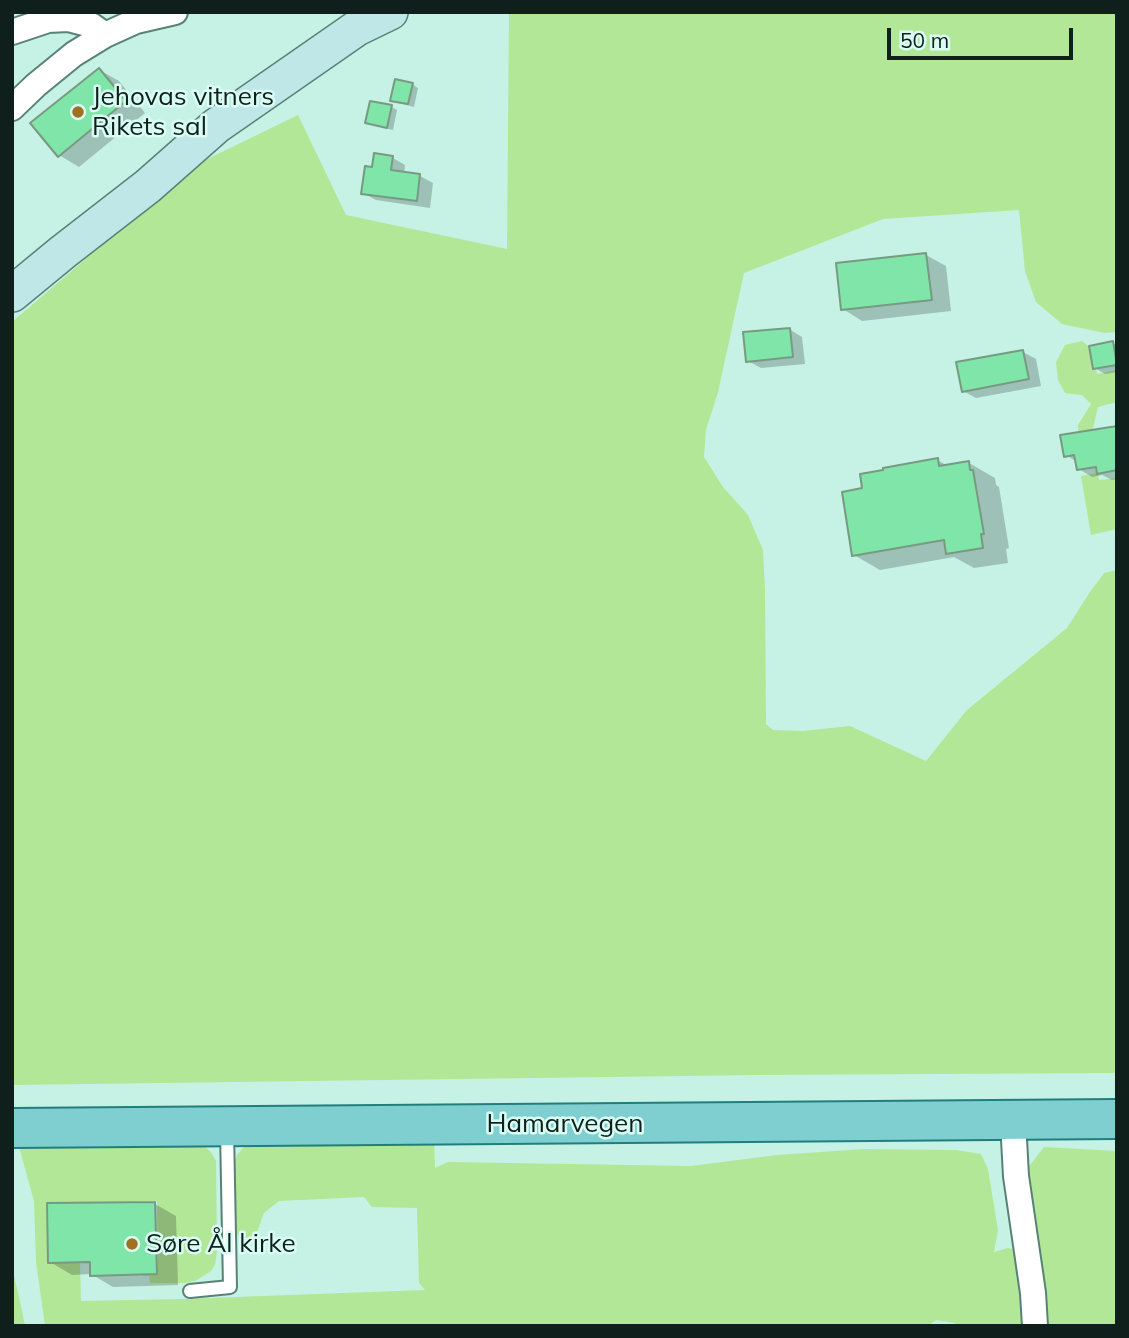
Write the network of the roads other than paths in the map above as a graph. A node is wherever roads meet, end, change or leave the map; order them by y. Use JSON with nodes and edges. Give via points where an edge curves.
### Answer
{"nodes":[{"id":1,"x":175,"y":12,"type":"edge"},
{"id":2,"x":390,"y":12,"type":"edge"},
{"id":3,"x":12,"y":32,"type":"edge"},
{"id":4,"x":105,"y":35,"type":"junction"},
{"id":5,"x":12,"y":108,"type":"edge"},
{"id":6,"x":12,"y":294,"type":"edge"},
{"id":7,"x":1117,"y":1119,"type":"edge"},
{"id":8,"x":1013,"y":1121,"type":"junction"},
{"id":9,"x":227,"y":1126,"type":"junction"},
{"id":10,"x":12,"y":1128,"type":"edge"},
{"id":11,"x":190,"y":1291,"type":"dead end"},
{"id":12,"x":1035,"y":1326,"type":"edge"}],
"edges":[{"from":1,"to":4,"type":"street","via":[[136,21]]},
{"from":2,"to":6,"type":"main road","via":[[357,27],[216,126]]},
{"from":3,"to":4,"type":"street","via":[[48,20],[68,19],[91,25]]},
{"from":4,"to":5,"type":"street","via":[[74,54]]},
{"from":7,"to":8,"type":"main road","name":"Hamarvegen"},
{"from":8,"to":9,"type":"main road","name":"Hamarvegen"},
{"from":8,"to":12,"type":"street"},
{"from":9,"to":10,"type":"main road","name":"Hamarvegen"},
{"from":9,"to":11,"type":"lane","via":[[230,1287]]}]}
